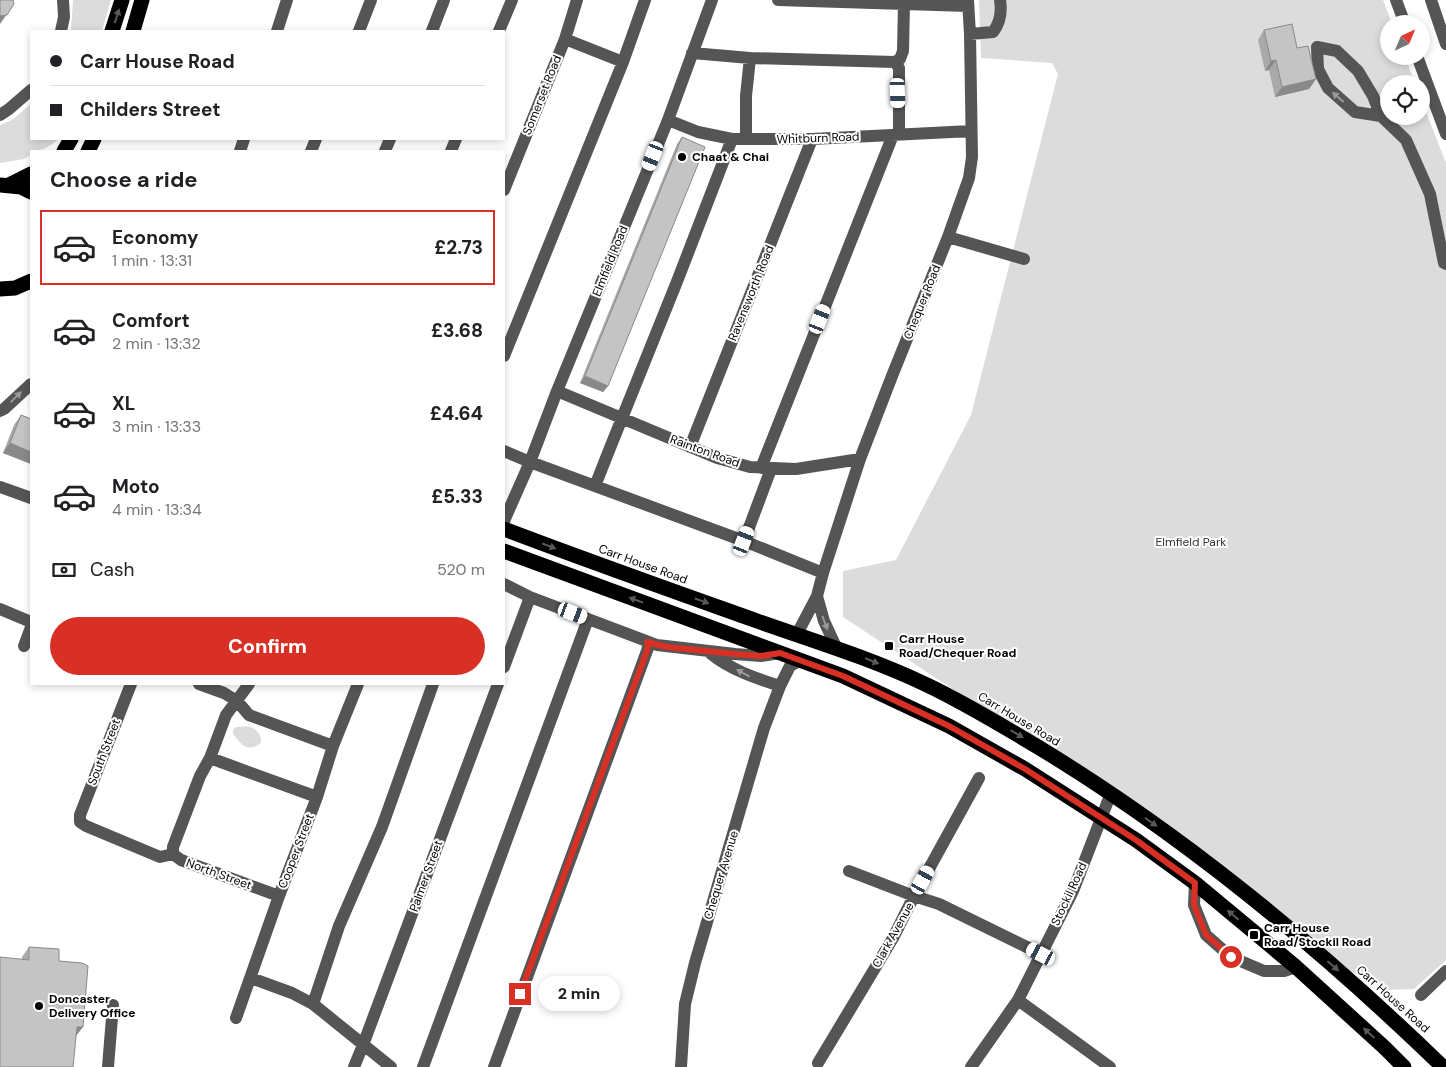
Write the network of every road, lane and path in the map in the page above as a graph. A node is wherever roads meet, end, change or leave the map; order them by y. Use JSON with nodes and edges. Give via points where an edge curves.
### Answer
{"nodes":[{"id":1,"x":63,"y":0,"type":"edge"},
{"id":2,"x":122,"y":0,"type":"edge"},
{"id":3,"x":142,"y":0,"type":"edge"},
{"id":4,"x":286,"y":0,"type":"edge"},
{"id":5,"x":372,"y":0,"type":"edge"},
{"id":6,"x":444,"y":0,"type":"edge"},
{"id":7,"x":512,"y":0,"type":"edge"},
{"id":8,"x":577,"y":0,"type":"edge"},
{"id":9,"x":645,"y":0,"type":"edge"},
{"id":10,"x":712,"y":0,"type":"edge"},
{"id":11,"x":778,"y":0,"type":"edge"},
{"id":12,"x":1000,"y":0,"type":"edge"},
{"id":13,"x":1396,"y":0,"type":"edge"},
{"id":14,"x":1431,"y":0,"type":"edge"},
{"id":15,"x":968,"y":3,"type":"edge"},
{"id":16,"x":904,"y":4,"type":"junction"},
{"id":17,"x":1402,"y":15,"type":"edge"},
{"id":18,"x":61,"y":30,"type":"edge"},
{"id":19,"x":112,"y":30,"type":"edge"},
{"id":20,"x":132,"y":30,"type":"edge"},
{"id":21,"x":277,"y":30,"type":"edge"},
{"id":22,"x":359,"y":30,"type":"edge"},
{"id":23,"x":432,"y":30,"type":"edge"},
{"id":24,"x":499,"y":30,"type":"edge"},
{"id":25,"x":970,"y":34,"type":"junction"},
{"id":26,"x":565,"y":39,"type":"junction"},
{"id":27,"x":1446,"y":44,"type":"edge"},
{"id":28,"x":692,"y":53,"type":"junction"},
{"id":29,"x":750,"y":58,"type":"junction"},
{"id":30,"x":623,"y":62,"type":"junction"},
{"id":31,"x":895,"y":62,"type":"junction"},
{"id":32,"x":1420,"y":65,"type":"edge"},
{"id":33,"x":30,"y":91,"type":"edge"},
{"id":34,"x":0,"y":115,"type":"edge"},
{"id":35,"x":1381,"y":116,"type":"joint"},
{"id":36,"x":668,"y":120,"type":"junction"},
{"id":37,"x":1390,"y":125,"type":"edge"},
{"id":38,"x":971,"y":131,"type":"junction"},
{"id":39,"x":1446,"y":134,"type":"edge"},
{"id":40,"x":896,"y":135,"type":"junction"},
{"id":41,"x":732,"y":139,"type":"junction"},
{"id":42,"x":746,"y":139,"type":"junction"},
{"id":43,"x":812,"y":139,"type":"junction"},
{"id":44,"x":30,"y":174,"type":"edge"},
{"id":45,"x":4,"y":185,"type":"edge"},
{"id":46,"x":505,"y":188,"type":"edge"},
{"id":47,"x":30,"y":192,"type":"edge"},
{"id":48,"x":948,"y":237,"type":"junction"},
{"id":49,"x":1024,"y":259,"type":"dead end"},
{"id":50,"x":1446,"y":264,"type":"edge"},
{"id":51,"x":30,"y":281,"type":"edge"},
{"id":52,"x":6,"y":290,"type":"edge"},
{"id":53,"x":30,"y":292,"type":"edge"},
{"id":54,"x":505,"y":354,"type":"edge"},
{"id":55,"x":30,"y":385,"type":"edge"},
{"id":56,"x":557,"y":391,"type":"junction"},
{"id":57,"x":0,"y":410,"type":"edge"},
{"id":58,"x":621,"y":418,"type":"junction"},
{"id":59,"x":690,"y":447,"type":"junction"},
{"id":60,"x":505,"y":451,"type":"edge"},
{"id":61,"x":860,"y":460,"type":"junction"},
{"id":62,"x":530,"y":462,"type":"junction"},
{"id":63,"x":766,"y":468,"type":"junction"},
{"id":64,"x":0,"y":486,"type":"edge"},
{"id":65,"x":596,"y":486,"type":"junction"},
{"id":66,"x":30,"y":498,"type":"edge"},
{"id":67,"x":505,"y":519,"type":"edge"},
{"id":68,"x":505,"y":529,"type":"edge"},
{"id":69,"x":744,"y":541,"type":"junction"},
{"id":70,"x":505,"y":551,"type":"edge"},
{"id":71,"x":823,"y":573,"type":"junction"},
{"id":72,"x":505,"y":584,"type":"edge"},
{"id":73,"x":817,"y":596,"type":"junction"},
{"id":74,"x":530,"y":597,"type":"junction"},
{"id":75,"x":0,"y":609,"type":"edge"},
{"id":76,"x":588,"y":619,"type":"junction"},
{"id":77,"x":30,"y":622,"type":"edge"},
{"id":78,"x":30,"y":630,"type":"edge"},
{"id":79,"x":797,"y":634,"type":"junction"},
{"id":80,"x":647,"y":642,"type":"junction"},
{"id":81,"x":24,"y":646,"type":"dead end"},
{"id":82,"x":837,"y":649,"type":"junction"},
{"id":83,"x":709,"y":652,"type":"junction"},
{"id":84,"x":780,"y":653,"type":"junction"},
{"id":85,"x":800,"y":660,"type":"junction"},
{"id":86,"x":505,"y":664,"type":"edge"},
{"id":87,"x":131,"y":685,"type":"edge"},
{"id":88,"x":202,"y":685,"type":"edge"},
{"id":89,"x":248,"y":685,"type":"edge"},
{"id":90,"x":358,"y":685,"type":"edge"},
{"id":91,"x":433,"y":685,"type":"edge"},
{"id":92,"x":498,"y":685,"type":"edge"},
{"id":93,"x":780,"y":686,"type":"junction"},
{"id":94,"x":237,"y":701,"type":"junction"},
{"id":95,"x":333,"y":746,"type":"junction"},
{"id":96,"x":210,"y":758,"type":"junction"},
{"id":97,"x":979,"y":778,"type":"dead end"},
{"id":98,"x":1111,"y":794,"type":"junction"},
{"id":99,"x":317,"y":797,"type":"junction"},
{"id":100,"x":1102,"y":818,"type":"junction"},
{"id":101,"x":173,"y":854,"type":"junction"},
{"id":102,"x":849,"y":871,"type":"dead end"},
{"id":103,"x":1195,"y":883,"type":"junction"},
{"id":104,"x":279,"y":896,"type":"junction"},
{"id":105,"x":914,"y":896,"type":"junction"},
{"id":106,"x":1041,"y":954,"type":"junction"},
{"id":107,"x":1296,"y":967,"type":"junction"},
{"id":108,"x":1446,"y":972,"type":"edge"},
{"id":109,"x":251,"y":978,"type":"junction"},
{"id":110,"x":1421,"y":995,"type":"dead end"},
{"id":111,"x":1018,"y":1000,"type":"junction"},
{"id":112,"x":113,"y":1004,"type":"dead end"},
{"id":113,"x":313,"y":1004,"type":"junction"},
{"id":114,"x":236,"y":1018,"type":"dead end"},
{"id":115,"x":363,"y":1044,"type":"junction"},
{"id":116,"x":818,"y":1063,"type":"dead end"},
{"id":117,"x":108,"y":1067,"type":"edge"},
{"id":118,"x":354,"y":1067,"type":"edge"},
{"id":119,"x":391,"y":1067,"type":"edge"},
{"id":120,"x":423,"y":1067,"type":"edge"},
{"id":121,"x":494,"y":1067,"type":"edge"},
{"id":122,"x":681,"y":1067,"type":"edge"},
{"id":123,"x":971,"y":1067,"type":"edge"},
{"id":124,"x":1110,"y":1067,"type":"edge"},
{"id":125,"x":1404,"y":1067,"type":"edge"},
{"id":126,"x":1443,"y":1067,"type":"edge"}],
"edges":[{"from":1,"to":18,"type":"street"},
{"from":19,"to":2,"type":"highway","one_way":true},
{"from":3,"to":20,"type":"highway"},
{"from":4,"to":21,"type":"street"},
{"from":5,"to":22,"type":"street"},
{"from":6,"to":23,"type":"street"},
{"from":7,"to":24,"type":"street"},
{"from":8,"to":26,"type":"street","name":"Somerset Road"},
{"from":9,"to":30,"type":"street"},
{"from":10,"to":28,"type":"street","name":"Elmfield Road"},
{"from":11,"to":16,"type":"street"},
{"from":12,"to":25,"type":"street","via":[[998,24],[993,32]]},
{"from":13,"to":17,"type":"street"},
{"from":14,"to":27,"type":"street"},
{"from":15,"to":16,"type":"street"},
{"from":15,"to":25,"type":"street","name":"Chequer Road"},
{"from":16,"to":31,"type":"street","via":[[903,51]]},
{"from":25,"to":38,"type":"street","name":"Chequer Road"},
{"from":26,"to":30,"type":"street"},
{"from":26,"to":46,"type":"street","name":"Somerset Road"},
{"from":28,"to":29,"type":"street"},
{"from":28,"to":36,"type":"street","name":"Elmfield Road"},
{"from":29,"to":31,"type":"street"},
{"from":29,"to":42,"type":"street"},
{"from":30,"to":54,"type":"street"},
{"from":31,"to":40,"type":"street","via":[[898,68]]},
{"from":32,"to":39,"type":"street"},
{"from":33,"to":34,"type":"street"},
{"from":35,"to":35,"type":"street","one_way":true,"via":[[1356,112],[1328,88],[1318,69],[1317,46],[1337,51],[1358,71]]},
{"from":36,"to":41,"type":"street","name":"Whitburn Road","via":[[698,132]]},
{"from":36,"to":56,"type":"street","name":"Elmfield Road"},
{"from":37,"to":50,"type":"street","via":[[1406,140],[1430,194]]},
{"from":38,"to":40,"type":"street","name":"Whitburn Road"},
{"from":38,"to":48,"type":"street","name":"Chequer Road","via":[[969,178]]},
{"from":40,"to":43,"type":"street","name":"Whitburn Road"},
{"from":40,"to":63,"type":"street"},
{"from":41,"to":42,"type":"street","name":"Whitburn Road"},
{"from":41,"to":58,"type":"street"},
{"from":42,"to":43,"type":"street","name":"Whitburn Road"},
{"from":43,"to":59,"type":"street","name":"Ravensworth Road"},
{"from":44,"to":45,"type":"highway"},
{"from":45,"to":47,"type":"highway"},
{"from":48,"to":49,"type":"street"},
{"from":48,"to":61,"type":"street","name":"Chequer Road"},
{"from":51,"to":52,"type":"highway"},
{"from":52,"to":53,"type":"highway"},
{"from":57,"to":55,"type":"street","one_way":true},
{"from":56,"to":58,"type":"street","name":"Rainton Road"},
{"from":56,"to":62,"type":"street","name":"Elmfield Road"},
{"from":58,"to":59,"type":"street","name":"Rainton Road"},
{"from":58,"to":65,"type":"street"},
{"from":59,"to":63,"type":"street","name":"Rainton Road","via":[[734,463]]},
{"from":60,"to":62,"type":"street"},
{"from":61,"to":63,"type":"street","name":"Rainton Road","via":[[796,469]]},
{"from":61,"to":71,"type":"street","name":"Chequer Road"},
{"from":62,"to":65,"type":"street"},
{"from":62,"to":67,"type":"street","name":"Elmfield Road"},
{"from":63,"to":69,"type":"street"},
{"from":64,"to":66,"type":"street"},
{"from":65,"to":69,"type":"street"},
{"from":68,"to":79,"type":"highway","name":"Carr House Road","one_way":true},
{"from":69,"to":71,"type":"street"},
{"from":84,"to":70,"type":"highway","one_way":true},
{"from":71,"to":73,"type":"street","name":"Chequer Road"},
{"from":72,"to":74,"type":"street"},
{"from":73,"to":79,"type":"street","name":"Chequer Road"},
{"from":73,"to":82,"type":"street","name":"Chequer Road","one_way":true,"via":[[824,622]]},
{"from":74,"to":76,"type":"street"},
{"from":74,"to":86,"type":"street"},
{"from":75,"to":77,"type":"street"},
{"from":76,"to":80,"type":"street"},
{"from":76,"to":120,"type":"street"},
{"from":78,"to":81,"type":"street"},
{"from":79,"to":82,"type":"highway","name":"Carr House Road"},
{"from":80,"to":83,"type":"street"},
{"from":80,"to":121,"type":"street","via":[[648,648]]},
{"from":82,"to":98,"type":"highway","name":"Carr House Road","one_way":true,"via":[[926,685],[982,714]]},
{"from":83,"to":84,"type":"street","via":[[761,656]]},
{"from":93,"to":83,"type":"street","one_way":true,"via":[[749,677]]},
{"from":84,"to":85,"type":"highway"},
{"from":85,"to":93,"type":"street","name":"Chequer Avenue","via":[[790,666]]},
{"from":85,"to":100,"type":"highway","via":[[843,676],[949,726]]},
{"from":87,"to":101,"type":"street","name":"South Street","via":[[80,822],[160,857]]},
{"from":88,"to":94,"type":"street"},
{"from":89,"to":94,"type":"street","name":"North Street"},
{"from":90,"to":95,"type":"street","name":"Cooper Street"},
{"from":91,"to":113,"type":"street","via":[[382,827],[339,926]]},
{"from":92,"to":115,"type":"street","name":"Palmer Street"},
{"from":93,"to":122,"type":"street","name":"Chequer Avenue","via":[[764,728],[695,962],[685,1004]]},
{"from":94,"to":95,"type":"street","via":[[249,715]]},
{"from":94,"to":96,"type":"street","name":"North Street","via":[[226,715]]},
{"from":95,"to":99,"type":"street","name":"Cooper Street"},
{"from":96,"to":99,"type":"street"},
{"from":96,"to":101,"type":"street","name":"North Street","via":[[200,776]]},
{"from":97,"to":105,"type":"street","name":"Clark Avenue"},
{"from":98,"to":100,"type":"street","name":"Stockil Road"},
{"from":98,"to":126,"type":"highway","name":"Carr House Road","one_way":true,"via":[[1179,841],[1258,903],[1386,1012]]},
{"from":99,"to":104,"type":"street","name":"Cooper Street"},
{"from":100,"to":103,"type":"highway"},
{"from":100,"to":106,"type":"street","name":"Stockil Road","via":[[1073,891]]},
{"from":101,"to":104,"type":"street","name":"North Street","via":[[181,860]]},
{"from":102,"to":105,"type":"street"},
{"from":107,"to":103,"type":"highway","one_way":true},
{"from":103,"to":107,"type":"street","via":[[1194,905],[1206,935],[1231,957],[1264,970]]},
{"from":104,"to":109,"type":"street","name":"Cooper Street"},
{"from":105,"to":106,"type":"street","via":[[939,904]]},
{"from":105,"to":116,"type":"street","name":"Clark Avenue","via":[[893,938]]},
{"from":106,"to":111,"type":"street","name":"Stockil Road"},
{"from":125,"to":107,"type":"highway","one_way":true},
{"from":108,"to":110,"type":"street"},
{"from":109,"to":113,"type":"street"},
{"from":109,"to":114,"type":"street","name":"Cooper Street"},
{"from":111,"to":123,"type":"street","name":"Stockil Road"},
{"from":111,"to":124,"type":"street"},
{"from":112,"to":117,"type":"street"},
{"from":113,"to":115,"type":"street"},
{"from":115,"to":118,"type":"street","name":"Palmer Street"},
{"from":115,"to":119,"type":"street"}]}
